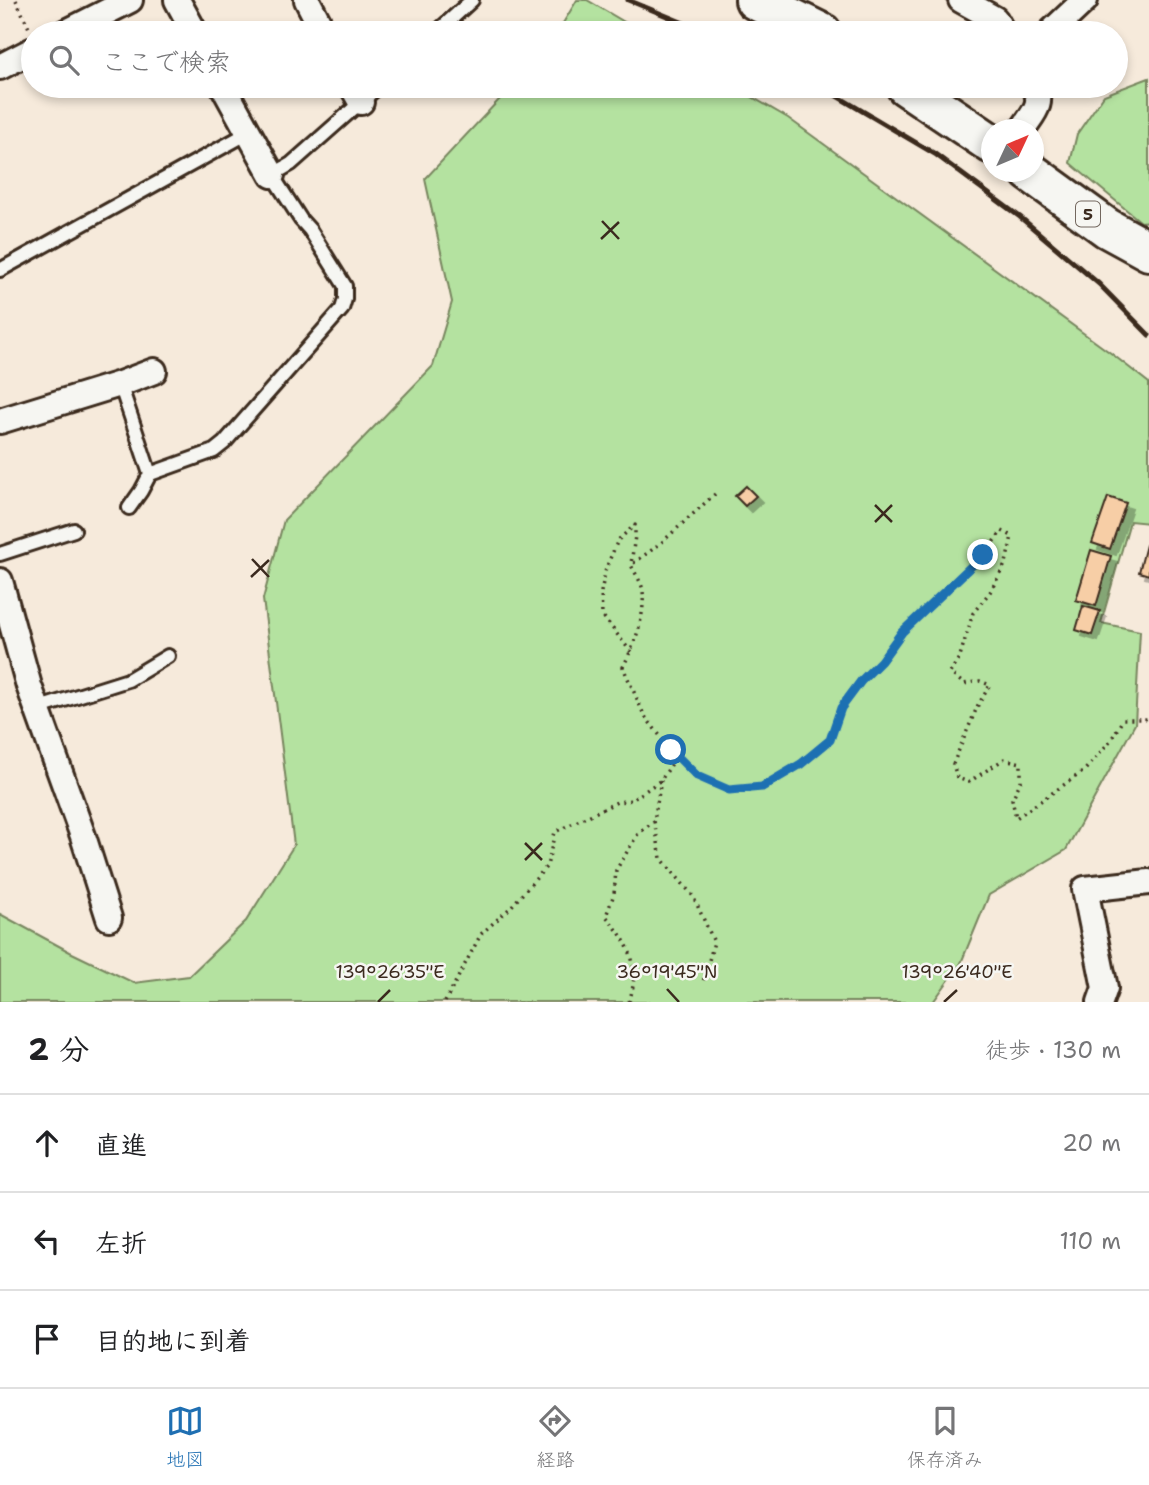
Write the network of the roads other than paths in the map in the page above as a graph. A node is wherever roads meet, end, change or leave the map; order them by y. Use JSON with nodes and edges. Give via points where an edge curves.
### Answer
{"nodes":[{"id":1,"x":130,"y":0,"type":"edge"},
{"id":2,"x":177,"y":0,"type":"edge"},
{"id":3,"x":307,"y":0,"type":"edge"},
{"id":4,"x":472,"y":0,"type":"edge"},
{"id":5,"x":755,"y":0,"type":"edge"},
{"id":6,"x":961,"y":0,"type":"edge"},
{"id":7,"x":1085,"y":0,"type":"edge"},
{"id":8,"x":810,"y":18,"type":"edge"},
{"id":9,"x":89,"y":21,"type":"edge"},
{"id":10,"x":188,"y":21,"type":"edge"},
{"id":11,"x":318,"y":21,"type":"edge"},
{"id":12,"x":449,"y":21,"type":"edge"},
{"id":13,"x":996,"y":21,"type":"edge"},
{"id":14,"x":1063,"y":21,"type":"edge"},
{"id":15,"x":21,"y":56,"type":"edge"},
{"id":16,"x":0,"y":67,"type":"edge"},
{"id":17,"x":229,"y":98,"type":"edge"},
{"id":18,"x":357,"y":98,"type":"edge"},
{"id":19,"x":924,"y":98,"type":"edge"},
{"id":20,"x":1039,"y":98,"type":"edge"},
{"id":21,"x":1029,"y":119,"type":"edge"},
{"id":22,"x":248,"y":133,"type":"junction"},
{"id":23,"x":981,"y":137,"type":"edge"},
{"id":24,"x":272,"y":175,"type":"junction"},
{"id":25,"x":1044,"y":182,"type":"edge"},
{"id":26,"x":1149,"y":250,"type":"edge"},
{"id":27,"x":0,"y":271,"type":"edge"},
{"id":28,"x":154,"y":371,"type":"dead end"},
{"id":29,"x":120,"y":384,"type":"junction"},
{"id":30,"x":0,"y":421,"type":"edge"},
{"id":31,"x":150,"y":474,"type":"junction"},
{"id":32,"x":129,"y":508,"type":"dead end"},
{"id":33,"x":74,"y":530,"type":"dead end"},
{"id":34,"x":0,"y":554,"type":"edge"},
{"id":35,"x":0,"y":581,"type":"edge"},
{"id":36,"x":168,"y":656,"type":"dead end"},
{"id":37,"x":36,"y":709,"type":"junction"},
{"id":38,"x":1149,"y":882,"type":"edge"},
{"id":39,"x":109,"y":918,"type":"dead end"},
{"id":40,"x":1100,"y":1002,"type":"edge"}],
"edges":[{"from":1,"to":9,"type":"street"},
{"from":2,"to":10,"type":"street"},
{"from":3,"to":11,"type":"street"},
{"from":4,"to":12,"type":"lane"},
{"from":5,"to":8,"type":"main road"},
{"from":6,"to":13,"type":"street"},
{"from":7,"to":14,"type":"street"},
{"from":15,"to":16,"type":"street"},
{"from":17,"to":22,"type":"street"},
{"from":18,"to":24,"type":"lane","via":[[291,164]]},
{"from":19,"to":23,"type":"main road"},
{"from":20,"to":21,"type":"street"},
{"from":22,"to":24,"type":"street"},
{"from":22,"to":27,"type":"lane"},
{"from":24,"to":31,"type":"lane","via":[[345,285],[342,310],[224,443],[214,451]]},
{"from":25,"to":26,"type":"main road","number":"5","via":[[1107,228]]},
{"from":28,"to":29,"type":"street"},
{"from":29,"to":30,"type":"street"},
{"from":29,"to":31,"type":"lane"},
{"from":31,"to":32,"type":"lane"},
{"from":33,"to":34,"type":"lane"},
{"from":35,"to":37,"type":"street"},
{"from":36,"to":37,"type":"lane","via":[[128,680]]},
{"from":37,"to":39,"type":"street"},
{"from":38,"to":40,"type":"street","via":[[1085,889],[1105,988]]}]}
